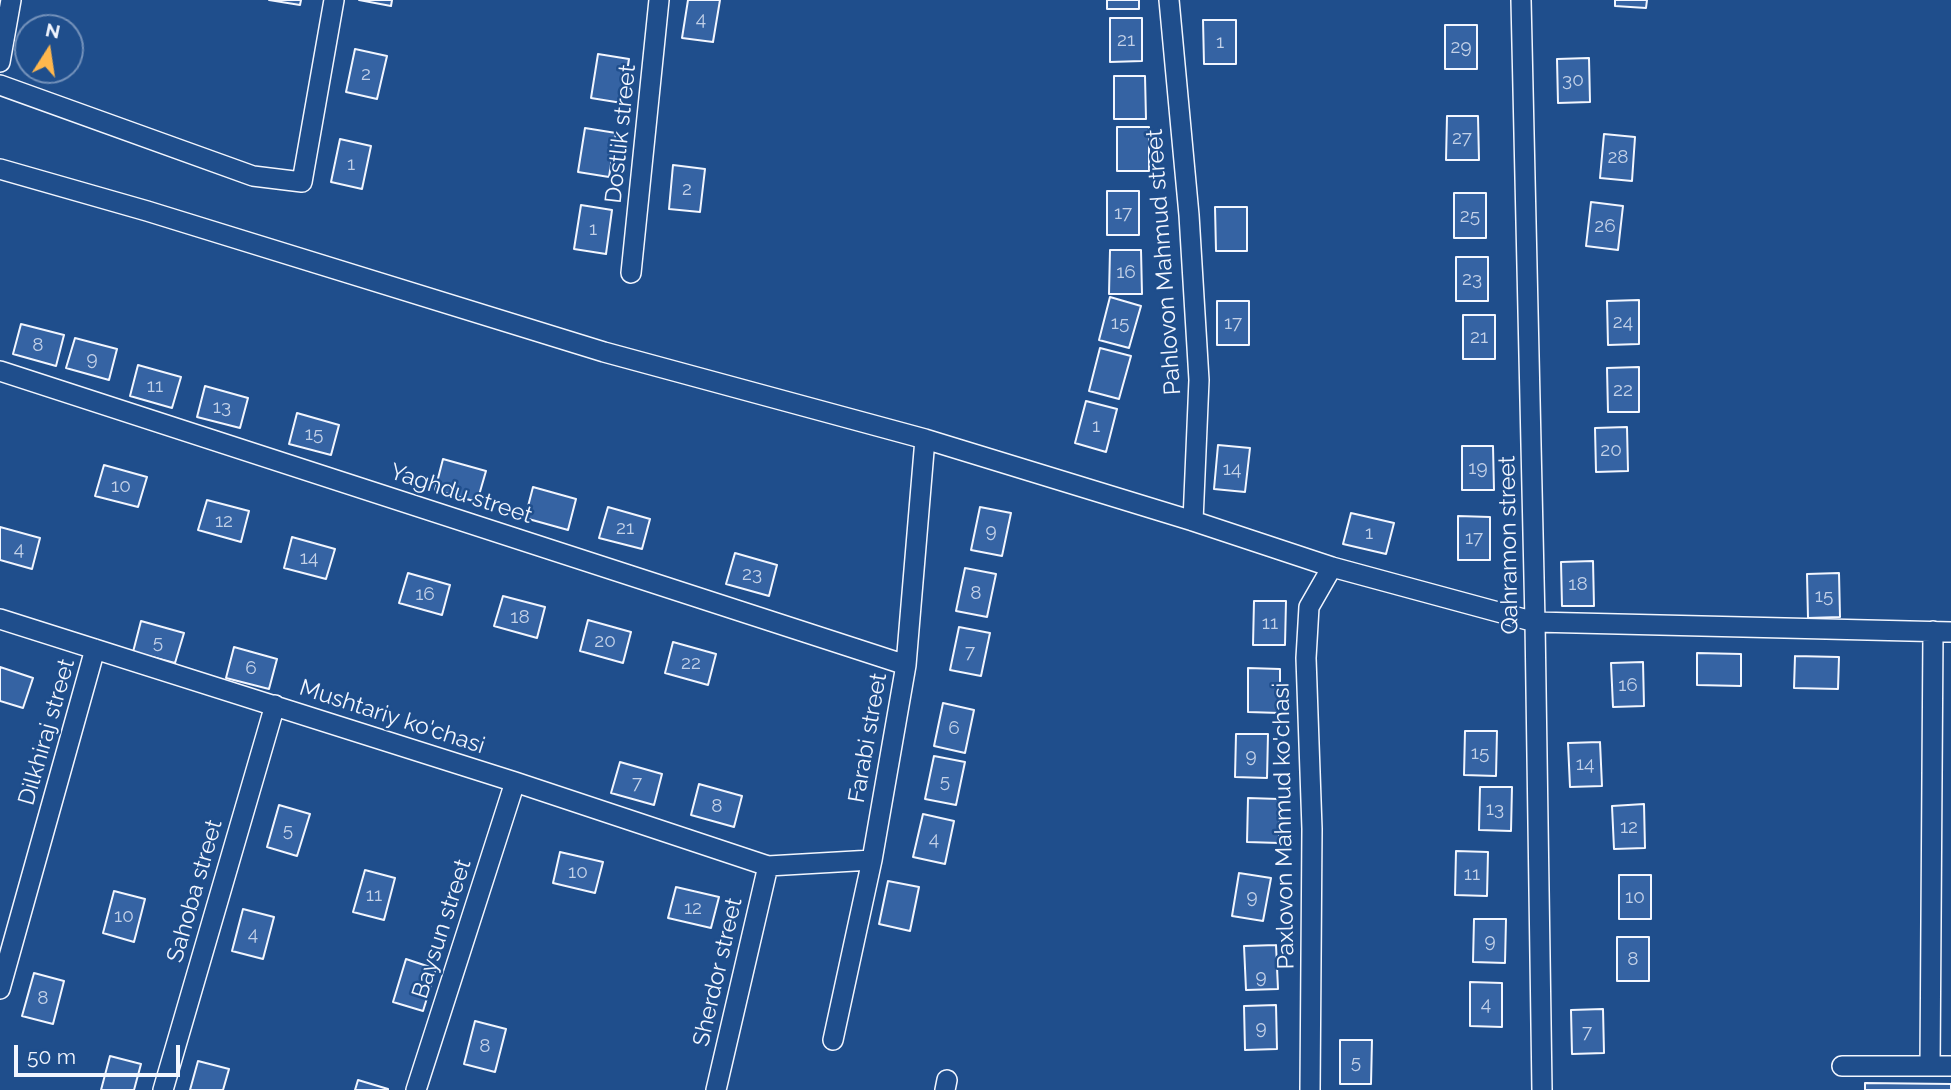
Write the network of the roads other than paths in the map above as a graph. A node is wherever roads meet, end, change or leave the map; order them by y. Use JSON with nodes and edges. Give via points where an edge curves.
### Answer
{"nodes":[{"id":1,"x":11,"y":0,"type":"edge"},
{"id":2,"x":334,"y":0,"type":"edge"},
{"id":3,"x":659,"y":0,"type":"edge"},
{"id":4,"x":1169,"y":0,"type":"edge"},
{"id":5,"x":1521,"y":0,"type":"edge"},
{"id":6,"x":0,"y":62,"type":"edge"},
{"id":7,"x":0,"y":85,"type":"edge"},
{"id":8,"x":0,"y":169,"type":"edge"},
{"id":9,"x":631,"y":272,"type":"dead end"},
{"id":10,"x":0,"y":371,"type":"edge"},
{"id":11,"x":925,"y":439,"type":"junction"},
{"id":12,"x":1193,"y":522,"type":"junction"},
{"id":13,"x":1332,"y":567,"type":"junction"},
{"id":14,"x":0,"y":620,"type":"edge"},
{"id":15,"x":1535,"y":622,"type":"junction"},
{"id":16,"x":1942,"y":632,"type":"edge"},
{"id":17,"x":95,"y":649,"type":"junction"},
{"id":18,"x":906,"y":665,"type":"junction"},
{"id":19,"x":275,"y":705,"type":"junction"},
{"id":20,"x":515,"y":782,"type":"junction"},
{"id":21,"x":1942,"y":820,"type":"edge"},
{"id":22,"x":872,"y":860,"type":"junction"},
{"id":23,"x":768,"y":866,"type":"junction"},
{"id":24,"x":0,"y":989,"type":"edge"},
{"id":25,"x":833,"y":1040,"type":"dead end"},
{"id":26,"x":1842,"y":1066,"type":"dead end"},
{"id":27,"x":1930,"y":1066,"type":"junction"},
{"id":28,"x":1951,"y":1066,"type":"edge"},
{"id":29,"x":163,"y":1090,"type":"edge"},
{"id":30,"x":416,"y":1090,"type":"edge"},
{"id":31,"x":716,"y":1090,"type":"edge"},
{"id":32,"x":1310,"y":1090,"type":"edge"},
{"id":33,"x":1542,"y":1090,"type":"edge"}],
"edges":[{"from":1,"to":6,"type":"street"},
{"from":2,"to":7,"type":"street","via":[[302,182],[253,176]]},
{"from":3,"to":9,"type":"street","name":"Dostlik street"},
{"from":4,"to":12,"type":"street","name":"Pahlovon Mahmud street","via":[[1199,380]]},
{"from":5,"to":15,"type":"street","name":"Qahramon street"},
{"from":8,"to":11,"type":"street","via":[[604,352]]},
{"from":10,"to":18,"type":"street","name":"Yaghdu street"},
{"from":11,"to":12,"type":"street"},
{"from":11,"to":18,"type":"street","name":"Farabi street"},
{"from":12,"to":13,"type":"street"},
{"from":13,"to":15,"type":"street"},
{"from":13,"to":32,"type":"street","name":"Paxlovon Mahmud ko'chasi","via":[[1309,607],[1306,658],[1312,829]]},
{"from":14,"to":17,"type":"street","name":"Mushtariy ko'chasi"},
{"from":15,"to":16,"type":"street"},
{"from":15,"to":33,"type":"street","name":"Qahramon street"},
{"from":16,"to":21,"type":"street"},
{"from":17,"to":19,"type":"street","name":"Mushtariy ko'chasi"},
{"from":17,"to":24,"type":"street","name":"Dilkhiraj street"},
{"from":18,"to":22,"type":"street","name":"Farabi street"},
{"from":19,"to":20,"type":"street","name":"Mushtariy ko'chasi"},
{"from":19,"to":29,"type":"street","name":"Sahoba street"},
{"from":20,"to":23,"type":"street","name":"Mushtariy ko'chasi"},
{"from":20,"to":30,"type":"street","name":"Baysun street"},
{"from":21,"to":27,"type":"street"},
{"from":22,"to":23,"type":"street"},
{"from":22,"to":25,"type":"street","name":"Farabi street"},
{"from":23,"to":31,"type":"street","name":"Sherdor street"},
{"from":26,"to":27,"type":"street"},
{"from":27,"to":28,"type":"street"}]}
